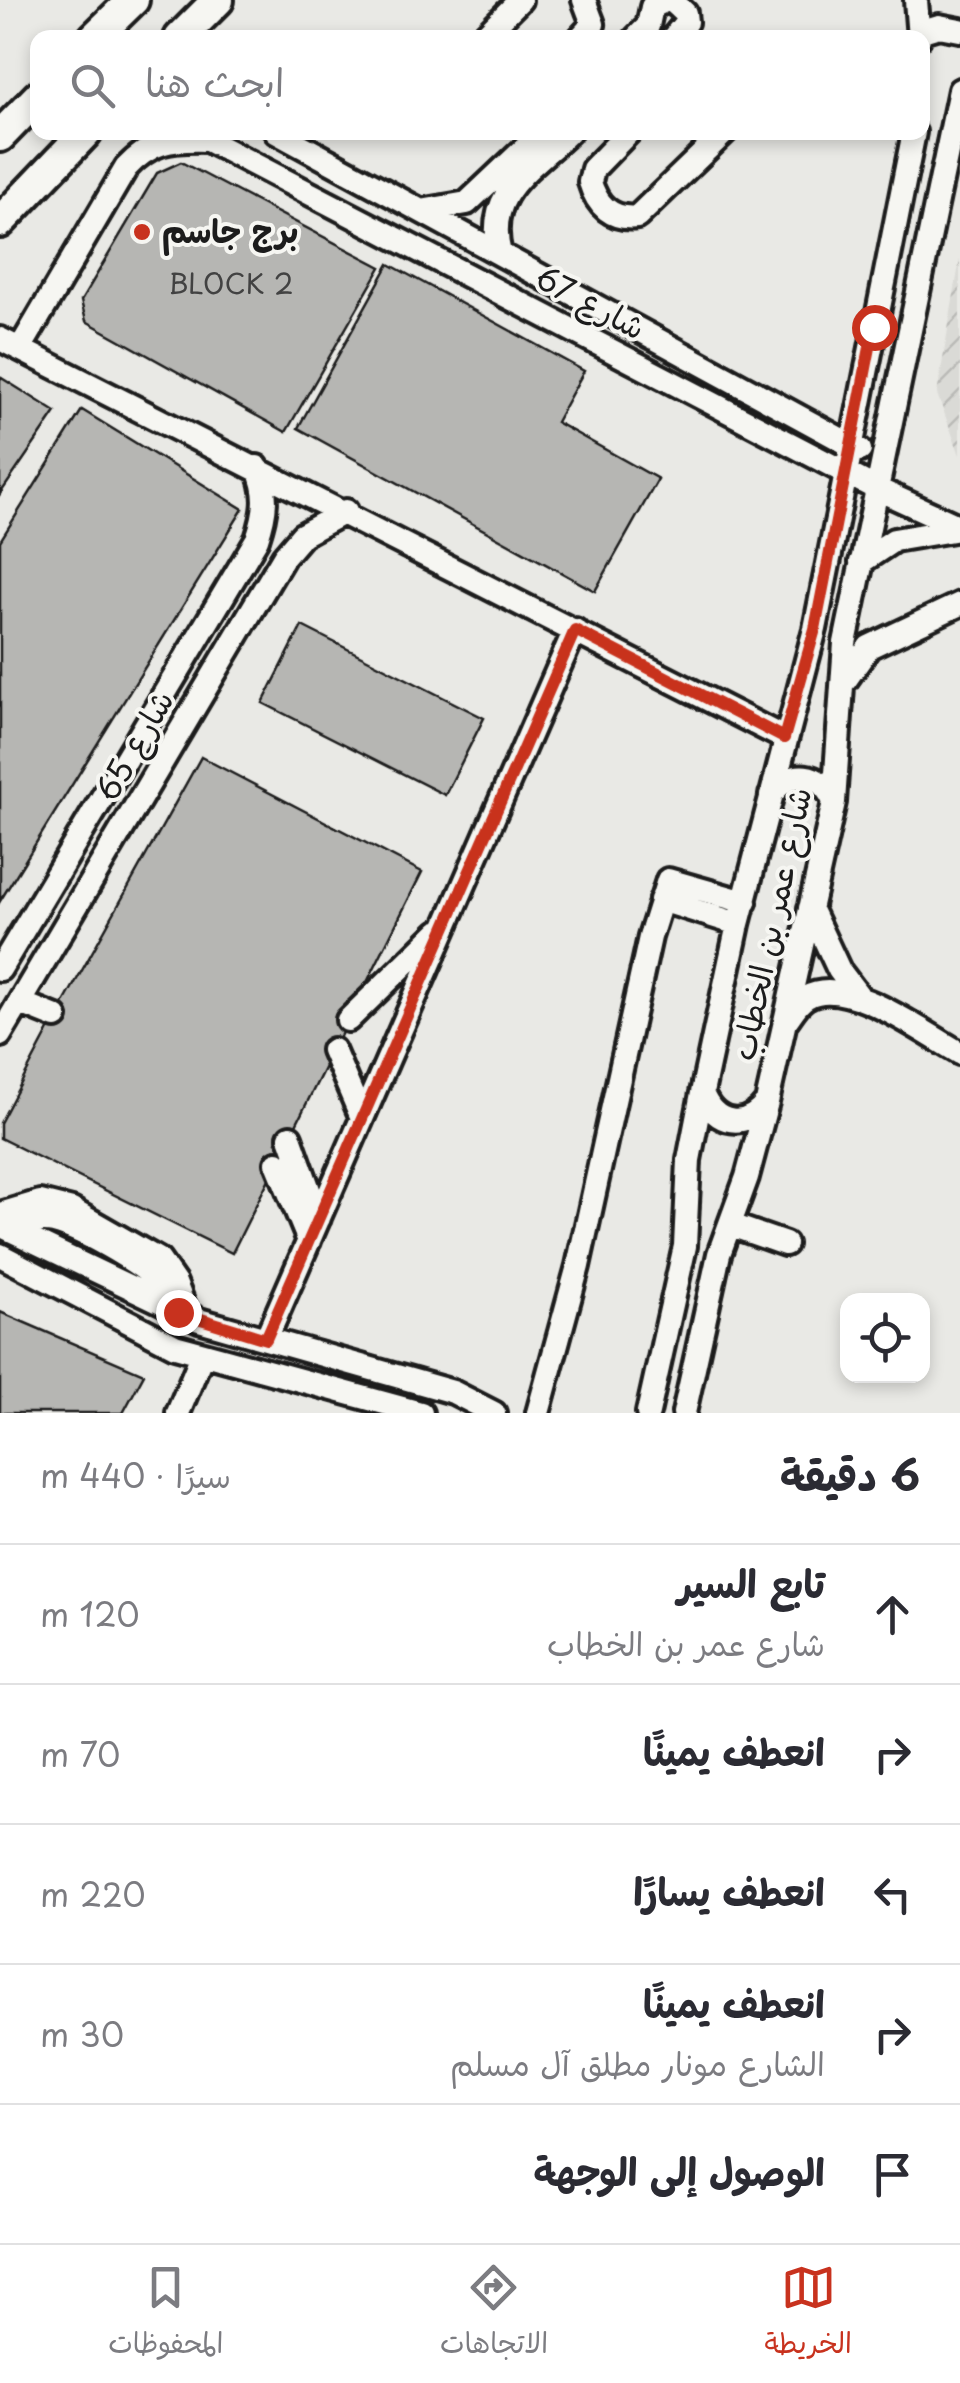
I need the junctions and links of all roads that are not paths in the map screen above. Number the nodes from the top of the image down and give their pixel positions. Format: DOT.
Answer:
graph roads {
  1 [pos="133,0"];
  2 [pos="218,0"];
  3 [pos="520,0"];
  4 [pos="584,0"];
  5 [pos="916,0"];
  6 [pos="654,15"];
  7 [pos="103,30"];
  8 [pos="188,30"];
  9 [pos="490,30"];
  10 [pos="587,30"];
  11 [pos="680,30"];
  12 [pos="919,30"];
  13 [pos="930,30"];
  14 [pos="960,30"];
  15 [pos="959,96"];
  16 [pos="30,104"];
  17 [pos="0,136"];
  18 [pos="78,140"];
  19 [pos="171,140"];
  20 [pos="207,140"];
  21 [pos="291,140"];
  22 [pos="534,140"];
  23 [pos="561,140"];
  24 [pos="621,140"];
  25 [pos="717,140"];
  26 [pos="912,140"];
  27 [pos="953,152"];
  28 [pos="420,211"];
  29 [pos="0,222"];
  30 [pos="500,254"];
  31 [pos="10,343"];
  32 [pos="850,444"];
  33 [pos="880,461"];
  34 [pos="257,466"];
  35 [pos="844,472"];
  36 [pos="875,488"];
  37 [pos="346,512"];
  38 [pos="960,528"];
  39 [pos="860,562"];
  40 [pos="960,604"];
  41 [pos="575,630"];
  42 [pos="844,684"];
  43 [pos="784,738"];
  44 [pos="772,795"];
  45 [pos="834,802"];
  46 [pos="810,908"];
  47 [pos="742,913"];
  48 [pos="448,923"];
  49 [pos="0,969"];
  50 [pos="858,996"];
  51 [pos="21,1003"];
  52 [pos="56,1017"];
  53 [pos="348,1020"];
  54 [pos="783,1024"];
  55 [pos="0,1035"];
  56 [pos="333,1050"];
  57 [pos="960,1053"];
  58 [pos="702,1093"];
  59 [pos="768,1102"];
  60 [pos="362,1118"];
  61 [pos="290,1137"];
  62 [pos="277,1163"];
  63 [pos="318,1218"];
  64 [pos="3,1223"];
  65 [pos="731,1225"];
  66 [pos="309,1241"];
  67 [pos="785,1244"];
  68 [pos="0,1256"];
  69 [pos="183,1314"];
  70 [pos="266,1339"];
  71 [pos="202,1354"];
  72 [pos="178,1413"];
  73 [pos="420,1413"];
  74 [pos="494,1413"];
  75 [pos="538,1413"];
  76 [pos="648,1413"];
  77 [pos="684,1413"];
  1 -- 7 [label="main road"];
  2 -- 8 [label="main road"];
  3 -- 9 [label="street"];
  4 -- 10 [label="street"];
  5 -- 12 [label="street"];
  6 -- 11 [label="street"];
  13 -- 14 [label="street"];
  15 -- 27 [label="street, شارع عمر بن الخطاب"];
  16 -- 17 [label="main road"];
  18 -- 29 [label="main road"];
  19 -- 31 [label="street"];
  20 -- 35 [label="street, شارع 67"];
  21 -- 28 [label="street, شارع 67"];
  22 -- 28 [label="street"];
  23 -- 30 [label="street"];
  24 -- 25 [label="street"];
  26 -- 32 [label="street, شارع عمر بن الخطاب"];
  27 -- 33 [label="street, شارع عمر بن الخطاب"];
  28 -- 30 [label="street, شارع 67"];
  30 -- 32 [label="street, شارع 67"];
  31 -- 34 [label="street"];
  32 -- 33 [label="street, شارع 67"];
  32 -- 35 [label="street, شارع عمر بن الخطاب"];
  33 -- 36 [label="street, شارع عمر بن الخطاب"];
  34 -- 37 [label="street"];
  34 -- 49 [label="street, شارع 65"];
  35 -- 36 [label="street, شارع 67"];
  35 -- 43 [label="street, شارع عمر بن الخطاب"];
  36 -- 38 [label="street, شارع 67"];
  36 -- 39 [label="street, شارع عمر بن الخطاب"];
  37 -- 41 [label="street"];
  37 -- 51 [label="street, شارع 65"];
  38 -- 39 [label="street"];
  39 -- 42 [label="street, شارع عمر بن الخطاب"];
  40 -- 42 [label="street"];
  41 -- 43 [label="street"];
  41 -- 48 [label="street"];
  42 -- 45 [label="street, شارع عمر بن الخطاب"];
  43 -- 44 [label="street, شارع عمر بن الخطاب"];
  44 -- 45 [label="street"];
  44 -- 47 [label="street, شارع عمر بن الخطاب"];
  45 -- 46 [label="street, شارع عمر بن الخطاب"];
  46 -- 50 [label="street"];
  46 -- 54 [label="street, شارع عمر بن الخطاب"];
  47 -- 58 [label="street, شارع عمر بن الخطاب"];
  47 -- 75 [label="street"];
  48 -- 53 [label="street"];
  48 -- 60 [label="street"];
  50 -- 54 [label="street"];
  50 -- 57 [label="street"];
  51 -- 52 [label="street"];
  51 -- 55 [label="street, شارع 65"];
  54 -- 59 [label="street, شارع عمر بن الخطاب"];
  56 -- 60 [label="street"];
  58 -- 59 [label="street"];
  58 -- 76 [label="street, شارع عمر بن الخطاب"];
  59 -- 65 [label="street, شارع عمر بن الخطاب"];
  60 -- 63 [label="street"];
  61 -- 63 [label="street"];
  62 -- 66 [label="street"];
  63 -- 66 [label="street"];
  64 -- 69 [label="street"];
  64 -- 69 [label="street"];
  65 -- 67 [label="street"];
  65 -- 77 [label="street, شارع عمر بن الخطاب"];
  66 -- 70 [label="street"];
  68 -- 71 [label="street"];
  69 -- 70 [label="street"];
  70 -- 74 [label="street"];
  71 -- 72 [label="street"];
  71 -- 73 [label="street"];
}
